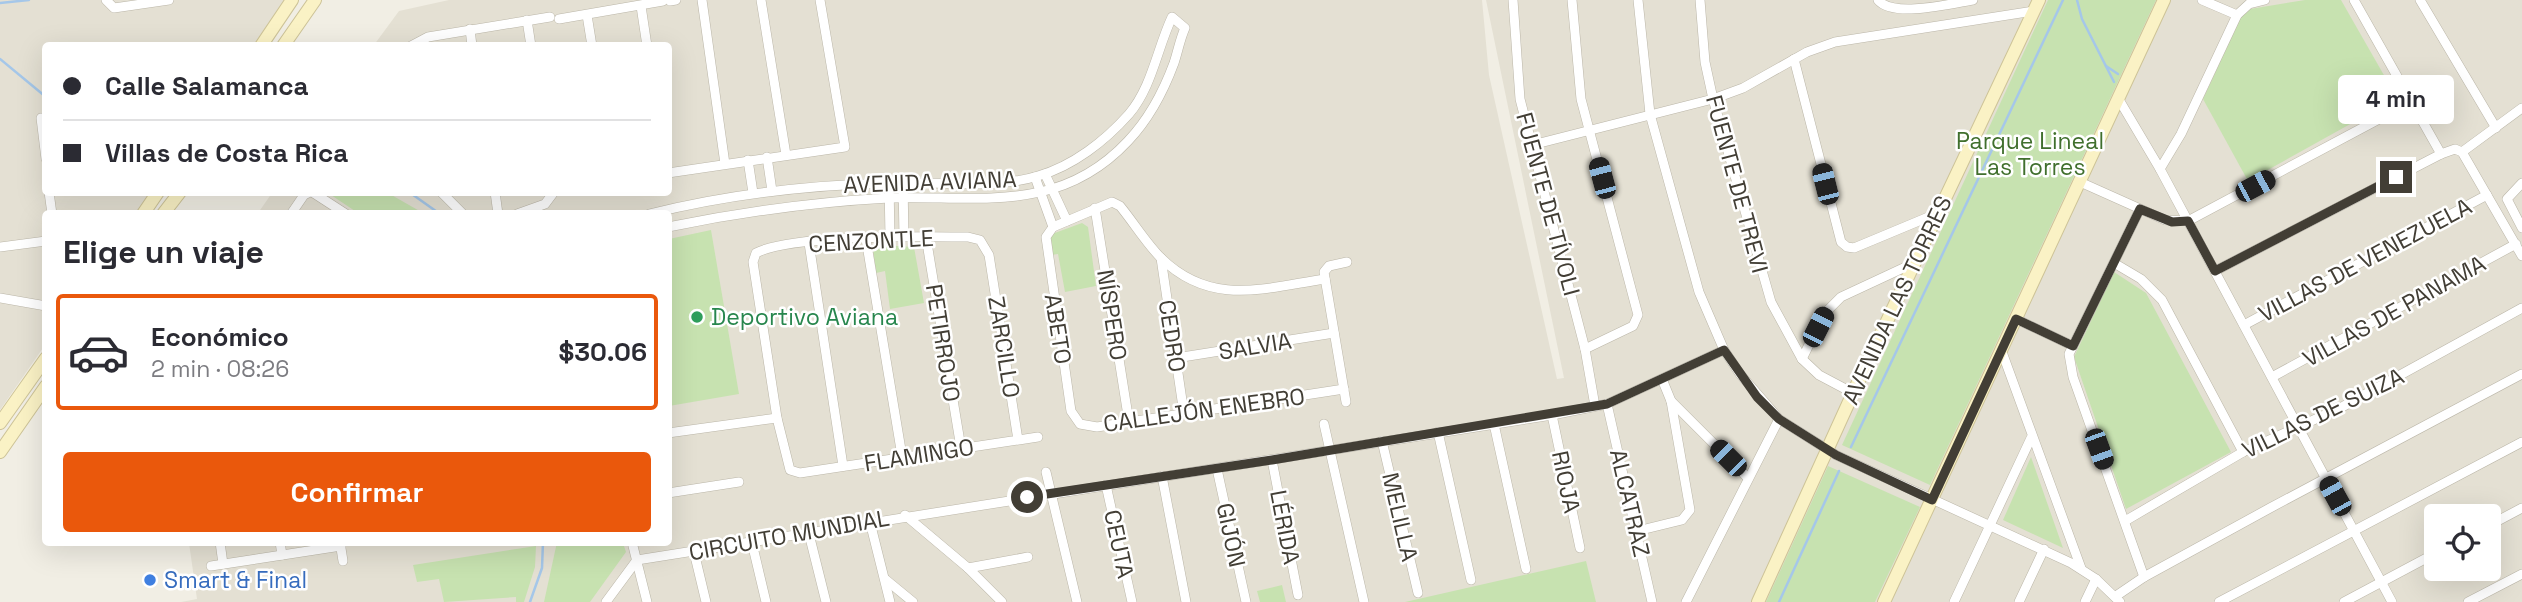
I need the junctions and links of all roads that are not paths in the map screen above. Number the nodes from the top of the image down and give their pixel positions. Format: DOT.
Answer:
graph roads {
  1 [pos="169,0"];
  2 [pos="292,0"];
  3 [pos="315,0"];
  4 [pos="702,0"];
  5 [pos="761,0"];
  6 [pos="820,0"];
  7 [pos="1513,0"];
  8 [pos="1572,0"];
  9 [pos="1638,0"];
  10 [pos="1700,0"];
  11 [pos="1878,0"];
  12 [pos="1972,0"];
  13 [pos="2164,0"];
  14 [pos="2202,0"];
  15 [pos="2265,0"];
  16 [pos="2354,0"];
  17 [pos="2420,0"];
  18 [pos="670,1"];
  19 [pos="108,3"];
  20 [pos="1935,3"];
  21 [pos="2037,5"];
  22 [pos="641,6"];
  23 [pos="587,15"];
  24 [pos="2236,15"];
  25 [pos="527,20"];
  26 [pos="1938,23"];
  27 [pos="470,29"];
  28 [pos="264,42"];
  29 [pos="286,42"];
  30 [pos="418,42"];
  31 [pos="472,42"];
  32 [pos="530,42"];
  33 [pos="591,42"];
  34 [pos="646,42"];
  35 [pos="1794,59"];
  36 [pos="2118,98"];
  37 [pos="1713,99"];
  38 [pos="2411,102"];
  39 [pos="2522,108"];
  40 [pos="1650,114"];
  41 [pos="41,118"];
  42 [pos="42,126"];
  43 [pos="2496,128"];
  44 [pos="1589,130"];
  45 [pos="1532,145"];
  46 [pos="2462,152"];
  47 [pos="2441,154"];
  48 [pos="786,155"];
  49 [pos="767,157"];
  50 [pos="748,160"];
  51 [pos="725,164"];
  52 [pos="2160,169"];
  53 [pos="672,172"];
  54 [pos="1045,174"];
  55 [pos="1035,177"];
  56 [pos="2080,182"];
  57 [pos="889,183"];
  58 [pos="903,183"];
  59 [pos="2522,183"];
  60 [pos="1052,188"];
  61 [pos="772,191"];
  62 [pos="757,192"];
  63 [pos="1040,192"];
  64 [pos="2487,195"];
  65 [pos="177,196"];
  66 [pos="322,196"];
  67 [pos="446,196"];
  68 [pos="552,196"];
  69 [pos="889,198"];
  70 [pos="903,199"];
  71 [pos="1095,208"];
  72 [pos="2140,209"];
  73 [pos="166,210"];
  74 [pos="341,210"];
  75 [pos="459,210"];
  76 [pos="528,210"];
  77 [pos="666,210"];
  78 [pos="765,210"];
  79 [pos="1938,213"];
  80 [pos="1067,221"];
  81 [pos="2188,221"];
  82 [pos="672,226"];
  83 [pos="1053,227"];
  84 [pos="2522,228"];
  85 [pos="890,237"];
  86 [pos="904,237"];
  87 [pos="926,237"];
  88 [pos="866,239"];
  89 [pos="42,242"];
  90 [pos="809,243"];
  91 [pos="2516,244"];
  92 [pos="0,247"];
  93 [pos="989,255"];
  94 [pos="2522,256"];
  95 [pos="1161,258"];
  96 [pos="1347,261"];
  97 [pos="1914,263"];
  98 [pos="2113,263"];
  99 [pos="2215,271"];
  100 [pos="1325,279"];
  101 [pos="0,298"];
  102 [pos="42,305"];
  103 [pos="2522,308"];
  104 [pos="2016,319"];
  105 [pos="2244,325"];
  106 [pos="1334,333"];
  107 [pos="2073,346"];
  108 [pos="1586,349"];
  109 [pos="1724,350"];
  110 [pos="2002,352"];
  111 [pos="1176,358"];
  112 [pos="1802,359"];
  113 [pos="42,364"];
  114 [pos="2522,374"];
  115 [pos="2272,377"];
  116 [pos="1662,379"];
  117 [pos="1344,389"];
  118 [pos="42,392"];
  119 [pos="1853,393"];
  120 [pos="1671,401"];
  121 [pos="1346,402"];
  122 [pos="1607,404"];
  123 [pos="1595,406"];
  124 [pos="1071,411"];
  125 [pos="1184,414"];
  126 [pos="1552,415"];
  127 [pos="778,418"];
  128 [pos="1779,419"];
  129 [pos="1129,422"];
  130 [pos="0,423"];
  131 [pos="1324,424"];
  132 [pos="1494,424"];
  133 [pos="2298,428"];
  134 [pos="672,432"];
  135 [pos="1438,432"];
  136 [pos="1038,437"];
  137 [pos="2031,438"];
  138 [pos="1018,440"];
  139 [pos="1382,441"];
  140 [pos="2522,442"];
  141 [pos="961,448"];
  142 [pos="1828,448"];
  143 [pos="1330,450"];
  144 [pos="0,452"];
  145 [pos="2243,452"];
  146 [pos="902,456"];
  147 [pos="1272,460"];
  148 [pos="843,467"];
  149 [pos="1217,469"];
  150 [pos="1046,472"];
  151 [pos="1162,476"];
  152 [pos="1747,477"];
  153 [pos="2325,479"];
  154 [pos="739,482"];
  155 [pos="1107,485"];
  156 [pos="672,492"];
  157 [pos="1051,494"];
  158 [pos="1932,500"];
  159 [pos="2522,508"];
  160 [pos="905,515"];
  161 [pos="2501,519"];
  162 [pos="2125,520"];
  163 [pos="870,522"];
  164 [pos="1990,525"];
  165 [pos="2354,530"];
  166 [pos="1637,531"];
  167 [pos="809,534"];
  168 [pos="752,543"];
  169 [pos="221,546"];
  170 [pos="281,546"];
  171 [pos="329,546"];
  172 [pos="340,546"];
  173 [pos="633,546"];
  174 [pos="1580,548"];
  175 [pos="2044,550"];
  176 [pos="694,552"];
  177 [pos="282,555"];
  178 [pos="1028,557"];
  179 [pos="2424,559"];
  180 [pos="637,560"];
  181 [pos="343,561"];
  182 [pos="223,564"];
  183 [pos="211,566"];
  184 [pos="968,568"];
  185 [pos="2081,568"];
  186 [pos="1526,569"];
  187 [pos="2522,574"];
  188 [pos="2144,577"];
  189 [pos="885,579"];
  190 [pos="2096,579"];
  191 [pos="1471,580"];
  192 [pos="2381,582"];
  193 [pos="1418,593"];
  194 [pos="1298,595"];
  195 [pos="2118,599"];
  196 [pos="606,602"];
  197 [pos="647,602"];
  198 [pos="706,602"];
  199 [pos="766,602"];
  200 [pos="826,602"];
  201 [pos="890,602"];
  202 [pos="913,602"];
  203 [pos="1002,602"];
  204 [pos="1077,602"];
  205 [pos="1132,602"];
  206 [pos="1186,602"];
  207 [pos="1246,602"];
  208 [pos="1364,602"];
  209 [pos="1653,602"];
  210 [pos="1686,602"];
  211 [pos="1758,602"];
  212 [pos="1884,602"];
  213 [pos="1954,602"];
  214 [pos="2019,602"];
  215 [pos="2085,602"];
  216 [pos="2219,602"];
  217 [pos="2344,602"];
  218 [pos="2392,602"];
  219 [pos="2468,602"];
  1 -- 19 [label="street"];
  2 -- 28 [label="street"];
  3 -- 29 [label="street"];
  4 -- 51 [label="street"];
  5 -- 48 [label="street"];
  6 -- 48 [label="street"];
  7 -- 45 [label="street, FUENTE DE TÍVOLI"];
  8 -- 44 [label="street"];
  9 -- 40 [label="street"];
  10 -- 37 [label="street, FUENTE DE TREVI"];
  11 -- 20 [label="street"];
  12 -- 20 [label="street"];
  13 -- 36 [label="street"];
  14 -- 24 [label="street"];
  15 -- 24 [label="street"];
  16 -- 38 [label="street"];
  17 -- 43 [label="street"];
  18 -- 22 [label="street"];
  20 -- 26 [label="street"];
  21 -- 26 [label="street"];
  21 -- 79 [label="street, AVENIDA LAS TORRES"];
  22 -- 23 [label="street"];
  22 -- 34 [label="street"];
  23 -- 25 [label="street"];
  23 -- 33 [label="street"];
  24 -- 52 [label="street"];
  25 -- 27 [label="street"];
  25 -- 32 [label="street"];
  26 -- 35 [label="street"];
  27 -- 30 [label="street"];
  27 -- 31 [label="street"];
  35 -- 37 [label="street"];
  35 -- 79 [label="street"];
  36 -- 52 [label="street"];
  36 -- 56 [label="street"];
  37 -- 40 [label="street"];
  37 -- 112 [label="street, FUENTE DE TREVI"];
  38 -- 47 [label="street"];
  38 -- 81 [label="street"];
  39 -- 43 [label="street"];
  40 -- 44 [label="street"];
  40 -- 109 [label="street"];
  41 -- 42 [label="street"];
  43 -- 46 [label="street"];
  44 -- 45 [label="street"];
  44 -- 108 [label="street"];
  45 -- 108 [label="street, FUENTE DE TÍVOLI"];
  46 -- 47 [label="street"];
  46 -- 64 [label="street"];
  47 -- 99 [label="street"];
  48 -- 49 [label="street"];
  49 -- 50 [label="street"];
  49 -- 61 [label="street"];
  50 -- 51 [label="street"];
  50 -- 62 [label="street"];
  51 -- 53 [label="street"];
  52 -- 81 [label="street"];
  54 -- 55 [label="street, AVENIDA AVIANA"];
  54 -- 60 [label="street"];
  54 -- 60 [label="street, AVENIDA AVIANA"];
  55 -- 58 [label="street, AVENIDA AVIANA"];
  55 -- 63 [label="street"];
  56 -- 72 [label="street"];
  56 -- 104 [label="street"];
  57 -- 58 [label="street, AVENIDA AVIANA"];
  57 -- 61 [label="street, AVENIDA AVIANA"];
  57 -- 69 [label="street"];
  58 -- 70 [label="street"];
  59 -- 84 [label="street"];
  60 -- 63 [label="street, AVENIDA AVIANA"];
  60 -- 80 [label="street"];
  61 -- 62 [label="street, AVENIDA AVIANA"];
  62 -- 77 [label="street, AVENIDA AVIANA"];
  62 -- 78 [label="street"];
  63 -- 70 [label="street, AVENIDA AVIANA"];
  63 -- 83 [label="street"];
  64 -- 91 [label="street"];
  64 -- 105 [label="street, VILLAS DE VENEZUELA"];
  65 -- 73 [label="street"];
  66 -- 74 [label="street"];
  67 -- 75 [label="street"];
  68 -- 76 [label="street"];
  69 -- 70 [label="street, AVENIDA AVIANA"];
  69 -- 78 [label="street, AVENIDA AVIANA"];
  69 -- 85 [label="street"];
  70 -- 86 [label="street"];
  71 -- 80 [label="street"];
  71 -- 95 [label="street"];
  71 -- 129 [label="street, NÍSPERO"];
  72 -- 81 [label="street"];
  72 -- 98 [label="street"];
  78 -- 82 [label="street, AVENIDA AVIANA"];
  79 -- 97 [label="street, AVENIDA LAS TORRES"];
  80 -- 83 [label="street"];
  81 -- 99 [label="street"];
  83 -- 124 [label="street, ABETO"];
  85 -- 86 [label="street, CENZONTLE"];
  85 -- 88 [label="street, CENZONTLE"];
  86 -- 87 [label="street, CENZONTLE"];
  87 -- 93 [label="street, CENZONTLE"];
  87 -- 141 [label="street, PETIRROJO"];
  88 -- 90 [label="street, CENZONTLE"];
  88 -- 146 [label="street"];
  89 -- 92 [label="street"];
  90 -- 127 [label="street, CENZONTLE"];
  90 -- 148 [label="street"];
  91 -- 94 [label="street"];
  91 -- 115 [label="street, VILLAS DE PANAMA"];
  93 -- 138 [label="street, ZARCILLO"];
  95 -- 100 [label="street"];
  95 -- 111 [label="street, CEDRO"];
  96 -- 100 [label="street"];
  97 -- 112 [label="street"];
  97 -- 119 [label="street, AVENIDA LAS TORRES"];
  98 -- 107 [label="street"];
  98 -- 145 [label="street"];
  99 -- 105 [label="street"];
  100 -- 106 [label="street"];
  101 -- 102 [label="street"];
  103 -- 133 [label="street, VILLAS DE SUIZA"];
  104 -- 107 [label="street"];
  104 -- 110 [label="street"];
  105 -- 115 [label="street"];
  106 -- 111 [label="street, SALVIA"];
  106 -- 117 [label="street"];
  107 -- 162 [label="street"];
  108 -- 123 [label="street, FUENTE DE TÍVOLI"];
  109 -- 116 [label="street"];
  109 -- 128 [label="street"];
  110 -- 137 [label="street"];
  110 -- 158 [label="street"];
  111 -- 125 [label="street, CEDRO"];
  112 -- 119 [label="street"];
  113 -- 130 [label="street"];
  114 -- 153 [label="street"];
  115 -- 133 [label="street"];
  116 -- 120 [label="street"];
  116 -- 122 [label="street"];
  117 -- 121 [label="street"];
  117 -- 125 [label="street, CALLEJÓN ENEBRO"];
  118 -- 144 [label="street"];
  119 -- 142 [label="street, AVENIDA LAS TORRES"];
  120 -- 152 [label="street"];
  120 -- 166 [label="street"];
  122 -- 123 [label="street"];
  122 -- 166 [label="street, ALCATRAZ"];
  123 -- 126 [label="street"];
  124 -- 129 [label="street, CALLEJÓN ENEBRO"];
  125 -- 129 [label="street, CALLEJÓN ENEBRO"];
  126 -- 132 [label="street"];
  126 -- 174 [label="street, RIOJA"];
  127 -- 134 [label="street"];
  127 -- 148 [label="street, FLAMINGO"];
  128 -- 142 [label="street"];
  128 -- 152 [label="street"];
  131 -- 143 [label="street"];
  132 -- 135 [label="street"];
  132 -- 186 [label="street"];
  133 -- 145 [label="street, VILLAS DE SUIZA"];
  133 -- 153 [label="street"];
  135 -- 139 [label="street"];
  135 -- 191 [label="street"];
  136 -- 138 [label="street, FLAMINGO"];
  137 -- 164 [label="street"];
  137 -- 185 [label="street"];
  138 -- 141 [label="street, FLAMINGO"];
  139 -- 143 [label="street"];
  139 -- 193 [label="street, MELILLA"];
  140 -- 165 [label="street"];
  141 -- 146 [label="street, FLAMINGO"];
  142 -- 158 [label="street"];
  142 -- 211 [label="street, AVENIDA LAS TORRES"];
  143 -- 147 [label="street"];
  143 -- 208 [label="street"];
  145 -- 162 [label="street, VILLAS DE SUIZA"];
  146 -- 148 [label="street, FLAMINGO"];
  147 -- 149 [label="street"];
  147 -- 194 [label="street, LÉRIDA"];
  149 -- 151 [label="street"];
  149 -- 207 [label="street, GIJÓN"];
  150 -- 157 [label="street"];
  151 -- 155 [label="street"];
  151 -- 206 [label="street"];
  152 -- 210 [label="street"];
  153 -- 165 [label="street"];
  153 -- 188 [label="street"];
  154 -- 156 [label="street"];
  155 -- 157 [label="street"];
  155 -- 205 [label="street, CEUTA"];
  157 -- 160 [label="street"];
  157 -- 204 [label="street"];
  158 -- 164 [label="street"];
  158 -- 212 [label="street"];
  159 -- 161 [label="street"];
  160 -- 163 [label="street, CIRCUITO MUNDIAL"];
  160 -- 184 [label="street, CIRCUITO MUNDIAL"];
  162 -- 188 [label="street"];
  163 -- 167 [label="street, CIRCUITO MUNDIAL"];
  163 -- 189 [label="street"];
  164 -- 175 [label="street"];
  164 -- 213 [label="street"];
  165 -- 192 [label="street"];
  165 -- 216 [label="street"];
  166 -- 209 [label="street, ALCATRAZ"];
  167 -- 168 [label="street, CIRCUITO MUNDIAL"];
  167 -- 200 [label="street"];
  168 -- 176 [label="street, CIRCUITO MUNDIAL"];
  168 -- 199 [label="street"];
  169 -- 182 [label="street"];
  170 -- 177 [label="street"];
  171 -- 177 [label="street"];
  172 -- 181 [label="street"];
  173 -- 180 [label="street"];
  175 -- 185 [label="street"];
  175 -- 214 [label="street"];
  176 -- 180 [label="street, CIRCUITO MUNDIAL"];
  176 -- 198 [label="street"];
  177 -- 182 [label="street"];
  178 -- 184 [label="street"];
  179 -- 192 [label="street"];
  180 -- 196 [label="street"];
  180 -- 197 [label="street"];
  182 -- 183 [label="street"];
  184 -- 203 [label="street, CIRCUITO MUNDIAL"];
  185 -- 190 [label="street"];
  187 -- 219 [label="street"];
  188 -- 195 [label="street"];
  189 -- 201 [label="street"];
  189 -- 202 [label="street"];
  190 -- 195 [label="street"];
  190 -- 215 [label="street"];
  192 -- 217 [label="street"];
  192 -- 218 [label="street"];
}
